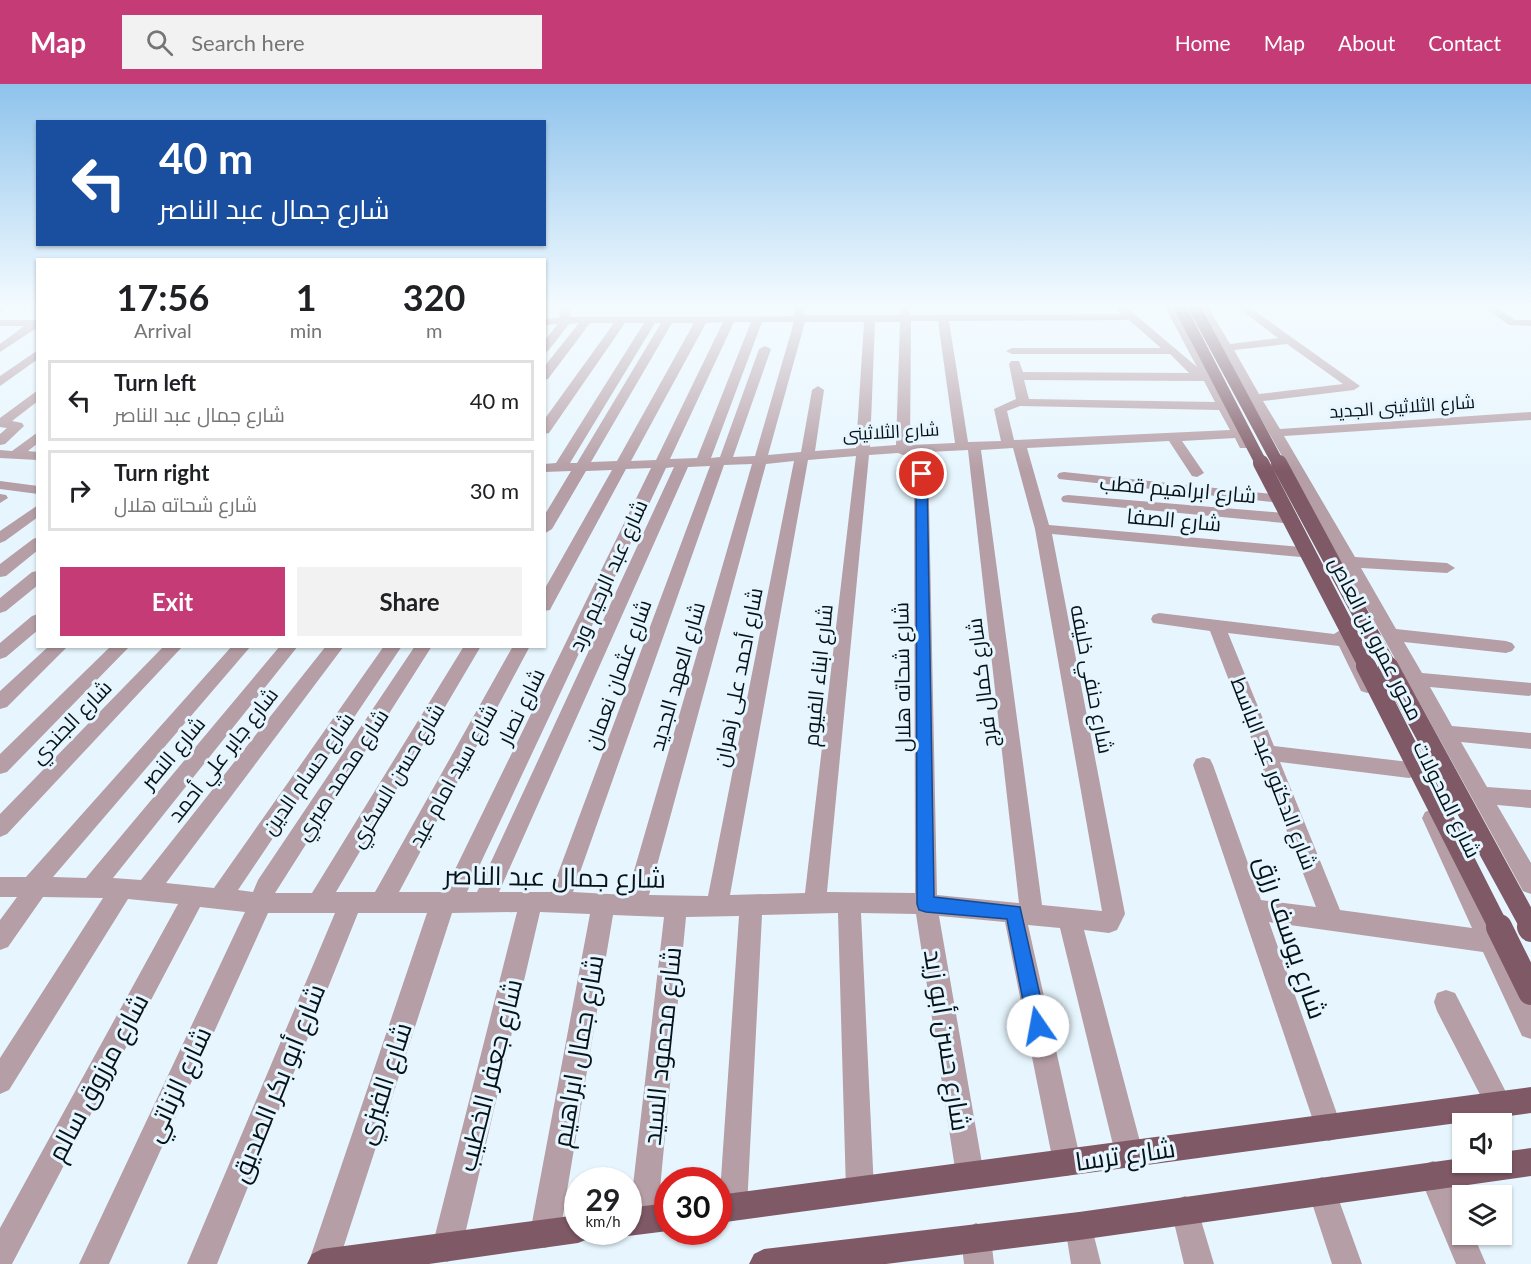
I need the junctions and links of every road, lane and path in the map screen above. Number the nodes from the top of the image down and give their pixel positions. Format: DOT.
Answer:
graph roads {
  1 [pos="26,362"];
  2 [pos="592,362"];
  3 [pos="622,362"];
  4 [pos="644,362"];
  5 [pos="676,362"];
  6 [pos="709,362"];
  7 [pos="740,362"];
  8 [pos="759,362"];
  9 [pos="786,362"];
  10 [pos="868,362"];
  11 [pos="904,362"];
  12 [pos="951,362"];
  13 [pos="1015,362"];
  14 [pos="1044,362"];
  15 [pos="1188,362"];
  16 [pos="1199,362"];
  17 [pos="1201,362"];
  18 [pos="1224,362"];
  19 [pos="1234,362"];
  20 [pos="1320,362"];
  21 [pos="1236,366"];
  22 [pos="1204,373"];
  23 [pos="1018,376"];
  24 [pos="1048,376"];
  25 [pos="0,382"];
  26 [pos="818,390"];
  27 [pos="36,396"];
  28 [pos="1254,398"];
  29 [pos="1021,403"];
  30 [pos="1224,406"];
  31 [pos="1531,416"];
  32 [pos="546,427"];
  33 [pos="1276,433"];
  34 [pos="1239,434"];
  35 [pos="36,437"];
  36 [pos="1174,438"];
  37 [pos="0,441"];
  38 [pos="1014,445"];
  39 [pos="968,447"];
  40 [pos="921,450"];
  41 [pos="863,451"];
  42 [pos="903,451"];
  43 [pos="0,454"];
  44 [pos="15,455"];
  45 [pos="36,456"];
  46 [pos="804,456"];
  47 [pos="761,460"];
  48 [pos="715,461"];
  49 [pos="661,463"];
  50 [pos="683,463"];
  51 [pos="622,465"];
  52 [pos="582,466"];
  53 [pos="561,467"];
  54 [pos="546,468"];
  55 [pos="1197,473"];
  56 [pos="1064,476"];
  57 [pos="36,490"];
  58 [pos="0,495"];
  59 [pos="36,496"];
  60 [pos="1273,498"];
  61 [pos="1068,499"];
  62 [pos="36,511"];
  63 [pos="1284,518"];
  64 [pos="546,526"];
  65 [pos="1043,529"];
  66 [pos="0,538"];
  67 [pos="36,544"];
  68 [pos="1301,552"];
  69 [pos="1350,562"];
  70 [pos="1448,568"];
  71 [pos="0,572"];
  72 [pos="36,578"];
  73 [pos="546,602"];
  74 [pos="0,608"];
  75 [pos="1159,619"];
  76 [pos="36,622"];
  77 [pos="1217,626"];
  78 [pos="1390,634"];
  79 [pos="1345,641"];
  80 [pos="1506,646"];
  81 [pos="58,648"];
  82 [pos="120,648"];
  83 [pos="173,648"];
  84 [pos="241,648"];
  85 [pos="288,648"];
  86 [pos="334,648"];
  87 [pos="393,648"];
  88 [pos="423,648"];
  89 [pos="472,648"];
  90 [pos="521,648"];
  91 [pos="0,653"];
  92 [pos="1416,679"];
  93 [pos="1528,689"];
  94 [pos="0,702"];
  95 [pos="1444,733"];
  96 [pos="1531,741"];
  97 [pos="1267,753"];
  98 [pos="1203,765"];
  99 [pos="0,766"];
  100 [pos="1409,770"];
  101 [pos="1479,795"];
  102 [pos="1531,799"];
  103 [pos="0,828"];
  104 [pos="1528,873"];
  105 [pos="0,886"];
  106 [pos="34,887"];
  107 [pos="91,888"];
  108 [pos="122,888"];
  109 [pos="146,891"];
  110 [pos="207,897"];
  111 [pos="531,902"];
  112 [pos="558,902"];
  113 [pos="849,902"];
  114 [pos="261,903"];
  115 [pos="318,903"];
  116 [pos="351,903"];
  117 [pos="381,903"];
  118 [pos="446,903"];
  119 [pos="483,903"];
  120 [pos="815,903"];
  121 [pos="603,904"];
  122 [pos="751,904"];
  123 [pos="926,904"];
  124 [pos="635,905"];
  125 [pos="717,906"];
  126 [pos="676,907"];
  127 [pos="1252,909"];
  128 [pos="1023,913"];
  129 [pos="1069,918"];
  130 [pos="1332,920"];
  131 [pos="1109,922"];
  132 [pos="1531,929"];
  133 [pos="0,939"];
  134 [pos="1493,942"];
  135 [pos="1446,1002"];
  136 [pos="1530,1014"];
  137 [pos="0,1081"];
  138 [pos="1531,1100"];
  139 [pos="1499,1106"];
  140 [pos="1329,1128"];
  141 [pos="1129,1153"];
  142 [pos="1067,1162"];
  143 [pos="1531,1162"];
  144 [pos="729,1167"];
  145 [pos="970,1175"];
  146 [pos="1433,1175"];
  147 [pos="860,1190"];
  148 [pos="1322,1191"];
  149 [pos="732,1207"];
  150 [pos="1185,1210"];
  151 [pos="646,1220"];
  152 [pos="1079,1226"];
  153 [pos="564,1231"];
  154 [pos="545,1233"];
  155 [pos="447,1247"];
  156 [pos="978,1251"];
  157 [pos="0,1257"];
  158 [pos="861,1258"];
  159 [pos="94,1264"];
  160 [pos="202,1264"];
  161 [pos="322,1264"];
  162 [pos="764,1264"];
  163 [pos="1086,1264"];
  164 [pos="1199,1264"];
  165 [pos="1347,1264"];
  166 [pos="1471,1264"];
  1 -- 25 [label="street"];
  2 -- 32 [label="street"];
  3 -- 53 [label="street"];
  4 -- 52 [label="street"];
  5 -- 51 [label="street"];
  6 -- 49 [label="street, شارع نصار"];
  7 -- 48 [label="street"];
  8 -- 48 [label="street"];
  9 -- 47 [label="street, شارع العهد الجديد"];
  10 -- 41 [label="street, شارع ابناء الفيوم"];
  11 -- 42 [label="street"];
  12 -- 39 [label="street, شارع كمال فرج"];
  13 -- 23 [label="street"];
  14 -- 24 [label="street"];
  15 -- 22 [label="street"];
  16 -- 22 [label="street, شارع المحولات"];
  17 -- 136 [label="main road, محور عمرو بن العاص, bridge"];
  18 -- 132 [label="main road, محور عمرو بن العاص, bridge"];
  19 -- 21 [label="street, شارع المحولات"];
  20 -- 28 [label="street"];
  21 -- 22 [label="street"];
  21 -- 28 [label="street, شارع المحولات"];
  22 -- 24 [label="street"];
  22 -- 30 [label="street, شارع المحولات"];
  23 -- 24 [label="street"];
  23 -- 29 [label="street"];
  26 -- 46 [label="street, شارع أحمد على زهران"];
  27 -- 37 [label="street"];
  28 -- 33 [label="street, شارع المحولات"];
  29 -- 30 [label="street"];
  29 -- 38 [label="street, شارع حنفي خليفه"];
  30 -- 34 [label="street, شارع المحولات"];
  31 -- 33 [label="street, شارع الثلاثينى الجديد"];
  33 -- 69 [label="street, شارع المحولات"];
  34 -- 36 [label="street, شارع الثلاثينى"];
  34 -- 60 [label="street, شارع المحولات"];
  35 -- 44 [label="street"];
  36 -- 38 [label="street, شارع الثلاثينى"];
  36 -- 55 [label="street"];
  38 -- 39 [label="street, شارع الثلاثينى"];
  38 -- 65 [label="street, شارع حنفي خليفه"];
  39 -- 40 [label="street, شارع الثلاثينى"];
  39 -- 128 [label="street, شارع كمال فرج"];
  40 -- 42 [label="street, شارع الثلاثينى"];
  40 -- 123 [label="street, شارع شحاته هلال"];
  41 -- 42 [label="street, شارع الثلاثينى"];
  41 -- 46 [label="street, شارع الثلاثينى"];
  41 -- 120 [label="street, شارع ابناء الفيوم"];
  43 -- 44 [label="street"];
  44 -- 45 [label="street"];
  46 -- 47 [label="street, شارع الثلاثينى"];
  46 -- 125 [label="street, شارع أحمد على زهران"];
  47 -- 48 [label="street, شارع الثلاثينى"];
  47 -- 124 [label="street, شارع العهد الجديد"];
  48 -- 50 [label="street, شارع الثلاثينى"];
  48 -- 112 [label="street, شارع عثمان نعمان"];
  49 -- 50 [label="street, شارع الثلاثينى"];
  49 -- 51 [label="street, شارع الثلاثينى"];
  49 -- 118 [label="street, شارع نصار"];
  50 -- 119 [label="street, شارع عبد الرحيم ورد"];
  51 -- 52 [label="street, شارع الثلاثينى"];
  51 -- 73 [label="street"];
  52 -- 53 [label="street, شارع الثلاثينى"];
  52 -- 64 [label="street"];
  53 -- 54 [label="street, شارع الثلاثينى"];
  56 -- 60 [label="street"];
  57 -- 58 [label="street"];
  58 -- 59 [label="street"];
  60 -- 63 [label="street, شارع المحولات"];
  61 -- 63 [label="street, شارع ابراهيم قطب"];
  62 -- 66 [label="street"];
  63 -- 68 [label="street, شارع المحولات"];
  65 -- 68 [label="street, شارع الصفا"];
  65 -- 131 [label="street, شارع حنفي خليفه"];
  67 -- 71 [label="street"];
  68 -- 79 [label="street, شارع المحولات"];
  69 -- 70 [label="street"];
  69 -- 78 [label="street, شارع المحولات"];
  72 -- 74 [label="street"];
  75 -- 77 [label="street"];
  76 -- 91 [label="street"];
  77 -- 79 [label="street"];
  77 -- 97 [label="street, شارع الدكتور عبد الباسط"];
  78 -- 80 [label="street"];
  78 -- 92 [label="street, شارع المحولات"];
  79 -- 100 [label="street, شارع المحولات"];
  81 -- 94 [label="street"];
  82 -- 99 [label="street"];
  83 -- 103 [label="street, شارع الجندي"];
  84 -- 106 [label="street"];
  85 -- 107 [label="street, شارع النصر"];
  86 -- 109 [label="street, شارع جابر علي أحمد"];
  87 -- 110 [label="street, شارع حسام الدين"];
  88 -- 114 [label="street, شارع محمد صبري"];
  89 -- 115 [label="street, شارع حسن السكري"];
  90 -- 117 [label="street, شارع سيد امام عيد"];
  92 -- 93 [label="street"];
  92 -- 95 [label="street, شارع المحولات"];
  95 -- 96 [label="street"];
  95 -- 101 [label="street, شارع المحولات"];
  97 -- 100 [label="street"];
  97 -- 130 [label="street, شارع الدكتور عبد الباسط"];
  98 -- 127 [label="street, شارع يوسف رزق"];
  100 -- 134 [label="street, شارع المحولات"];
  101 -- 102 [label="street"];
  101 -- 104 [label="street, شارع المحولات"];
  105 -- 106 [label="street, شارع جمال عبد الناصر"];
  106 -- 107 [label="street, شارع جمال عبد الناصر"];
  106 -- 133 [label="street"];
  107 -- 108 [label="street, شارع جمال عبد الناصر"];
  108 -- 109 [label="street, شارع جمال عبد الناصر"];
  108 -- 137 [label="street"];
  109 -- 110 [label="street, شارع جمال عبد الناصر"];
  110 -- 114 [label="street, شارع جمال عبد الناصر"];
  110 -- 157 [label="street, شارع مرزوق سالم"];
  111 -- 112 [label="street, شارع جمال عبد الناصر"];
  111 -- 119 [label="street, شارع جمال عبد الناصر"];
  111 -- 155 [label="street, شارع جعفر الخطيب"];
  112 -- 121 [label="street, شارع جمال عبد الناصر"];
  113 -- 120 [label="street, شارع جمال عبد الناصر"];
  113 -- 123 [label="street, شارع جمال عبد الناصر"];
  113 -- 147 [label="street"];
  114 -- 115 [label="street, شارع جمال عبد الناصر"];
  114 -- 159 [label="street, شارع الزناتي"];
  115 -- 116 [label="street, شارع جمال عبد الناصر"];
  116 -- 117 [label="street, شارع جمال عبد الناصر"];
  116 -- 160 [label="street, شارع أبو بكر الصديق"];
  117 -- 118 [label="street, شارع جمال عبد الناصر"];
  118 -- 119 [label="street, شارع جمال عبد الناصر"];
  118 -- 161 [label="street, شارع الفيزي"];
  120 -- 122 [label="street, شارع جمال عبد الناصر"];
  121 -- 124 [label="street, شارع جمال عبد الناصر"];
  121 -- 154 [label="street, شارع جمال ابراهيم"];
  122 -- 125 [label="street, شارع جمال عبد الناصر"];
  122 -- 144 [label="street"];
  123 -- 128 [label="street, شارع جمال عبد الناصر"];
  123 -- 145 [label="street, شارع حسن أبو زيد"];
  124 -- 126 [label="street, شارع جمال عبد الناصر"];
  125 -- 126 [label="street, شارع جمال عبد الناصر"];
  126 -- 151 [label="street, شارع محمود السيد"];
  127 -- 130 [label="street"];
  127 -- 140 [label="street, شارع يوسف رزق"];
  128 -- 129 [label="street, شارع جمال عبد الناصر"];
  128 -- 142 [label="street, شارع كمال فرج"];
  129 -- 131 [label="street, شارع جمال عبد الناصر"];
  129 -- 141 [label="street"];
  130 -- 134 [label="street"];
  134 -- 136 [label="street, شارع المحولات"];
  135 -- 139 [label="street"];
  138 -- 139 [label="main road, شارع ترسا"];
  139 -- 140 [label="main road, شارع ترسا"];
  140 -- 141 [label="main road, شارع ترسا"];
  141 -- 142 [label="main road, شارع ترسا"];
  142 -- 145 [label="main road, شارع ترسا"];
  143 -- 146 [label="main road"];
  145 -- 147 [label="main road, شارع ترسا"];
  146 -- 148 [label="main road"];
  146 -- 166 [label="street"];
  147 -- 149 [label="main road, شارع ترسا"];
  148 -- 150 [label="main road"];
  148 -- 165 [label="street"];
  150 -- 152 [label="main road"];
  150 -- 164 [label="street"];
  152 -- 156 [label="main road"];
  152 -- 163 [label="street"];
  153 -- 154 [label="main road"];
  154 -- 155 [label="main road"];
  155 -- 161 [label="main road"];
  156 -- 158 [label="main road"];
  158 -- 162 [label="main road"];
}
